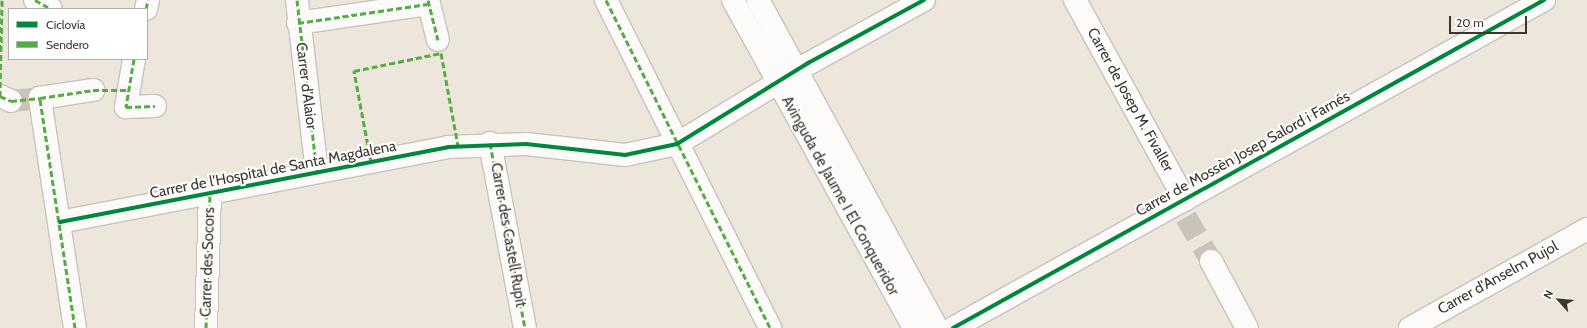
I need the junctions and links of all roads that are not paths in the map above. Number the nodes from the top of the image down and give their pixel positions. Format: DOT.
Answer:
graph roads {
  1 [pos="35,0"];
  2 [pos="297,0"];
  3 [pos="606,0"];
  4 [pos="733,0"];
  5 [pos="758,0"];
  6 [pos="924,0"];
  7 [pos="1075,0"];
  8 [pos="1544,0"];
  9 [pos="428,2"];
  10 [pos="49,8"];
  11 [pos="298,23"];
  12 [pos="438,40"];
  13 [pos="132,60"];
  14 [pos="797,70"];
  15 [pos="777,83"];
  16 [pos="127,90"];
  17 [pos="155,106"];
  18 [pos="490,143"];
  19 [pos="677,144"];
  20 [pos="317,172"];
  21 [pos="210,195"];
  22 [pos="1183,207"];
  23 [pos="60,222"];
  24 [pos="1587,229"];
  25 [pos="1211,261"];
  26 [pos="75,328"];
  27 [pos="206,328"];
  28 [pos="525,328"];
  29 [pos="770,328"];
  30 [pos="914,328"];
  31 [pos="937,328"];
  32 [pos="953,328"];
  33 [pos="1248,328"];
  34 [pos="1410,328"];
  1 -- 10 [label="street"];
  2 -- 11 [label="street, Carrer d'Alaior"];
  3 -- 19 [label="street"];
  4 -- 15 [label="street, Avinguda de Jaume I El Conqueridor"];
  5 -- 14 [label="street, Avinguda de Jaume I El Conqueridor"];
  6 -- 14 [label="street, Carrer de l'Hospital de Santa Magdalena"];
  7 -- 22 [label="street, Carrer de Josep M. Fivaller"];
  8 -- 22 [label="street, Carrer de Mossèn Josep Salord i Farnés"];
  9 -- 11 [label="street"];
  9 -- 12 [label="street"];
  11 -- 20 [label="street, Carrer d'Alaior"];
  13 -- 16 [label="street"];
  14 -- 15 [label="street, Carrer de l'Hospital de Santa Magdalena"];
  14 -- 31 [label="street, Avinguda de Jaume I El Conqueridor"];
  15 -- 19 [label="street, Carrer de l'Hospital de Santa Magdalena"];
  15 -- 30 [label="street, Avinguda de Jaume I El Conqueridor"];
  16 -- 17 [label="street"];
  16 -- 23 [label="street"];
  18 -- 19 [label="street, Carrer de l'Hospital de Santa Magdalena"];
  18 -- 20 [label="street, Carrer de l'Hospital de Santa Magdalena"];
  18 -- 28 [label="street, Carrer des Castell Rupit"];
  19 -- 29 [label="street"];
  20 -- 21 [label="street, Carrer de l'Hospital de Santa Magdalena"];
  21 -- 23 [label="street, Carrer de l'Hospital de Santa Magdalena"];
  21 -- 27 [label="street, Carrer des Socors"];
  22 -- 32 [label="street, Carrer de Mossèn Josep Salord i Farnés"];
  23 -- 26 [label="street"];
  24 -- 34 [label="street, Carrer d'Anselm Pujol"];
  25 -- 33 [label="street"];
}
